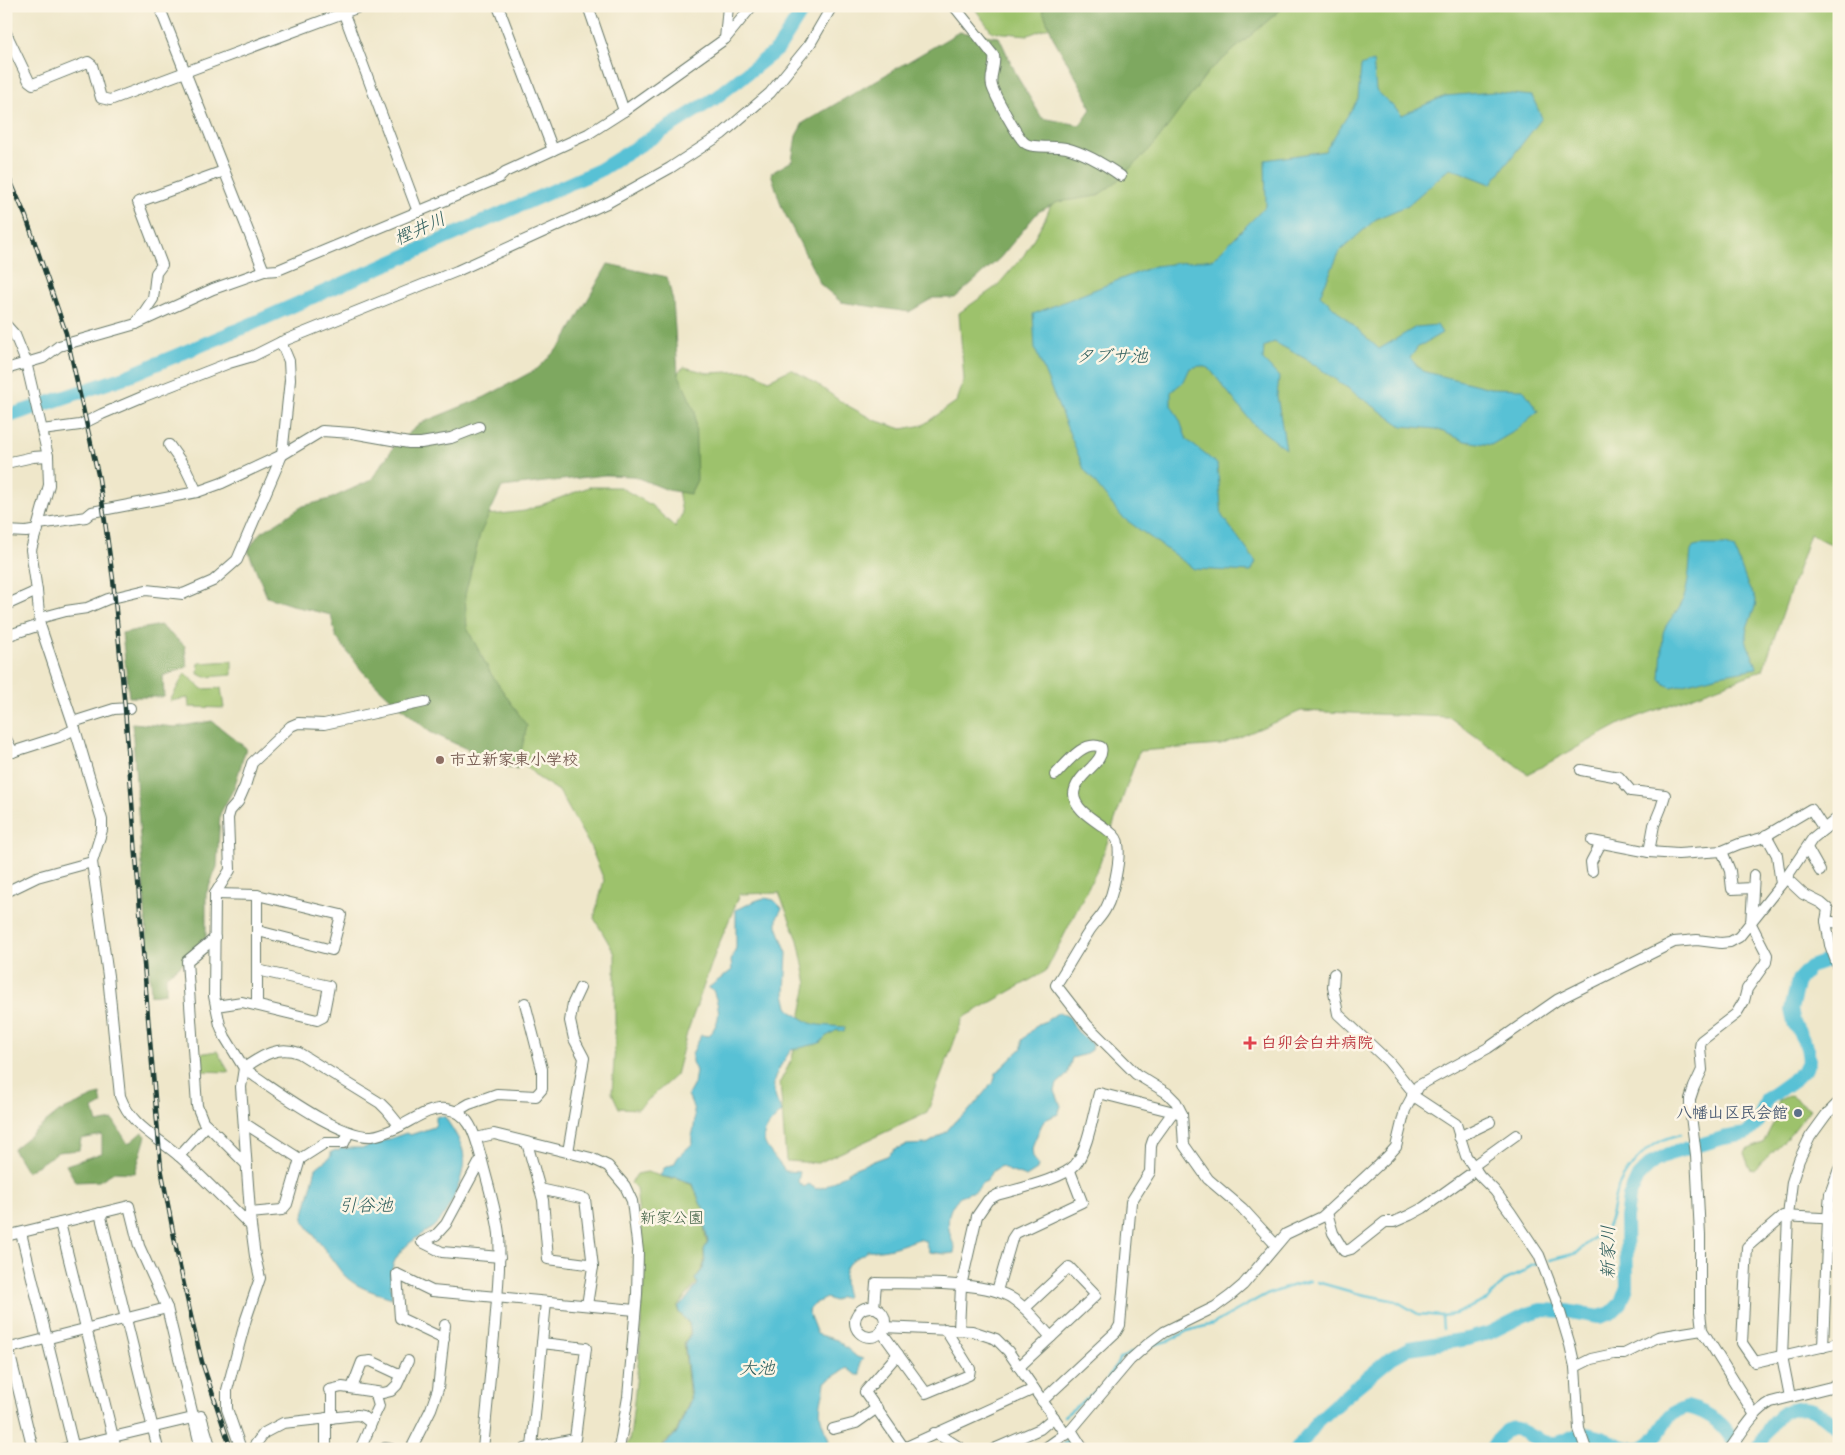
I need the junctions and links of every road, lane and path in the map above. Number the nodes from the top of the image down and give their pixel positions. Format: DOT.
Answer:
graph roads {
  1 [pos="159,6"];
  2 [pos="362,6"];
  3 [pos="498,6"];
  4 [pos="588,6"];
  5 [pos="728,6"];
  6 [pos="752,6"];
  7 [pos="832,6"];
  8 [pos="954,6"];
  9 [pos="342,10"];
  10 [pos="6,33"];
  11 [pos="724,39"];
  12 [pos="184,72"];
  13 [pos="624,111"];
  14 [pos="553,150"];
  15 [pos="224,171"];
  16 [pos="1121,176"];
  17 [pos="418,212"];
  18 [pos="264,271"];
  19 [pos="6,324"];
  20 [pos="136,324"];
  21 [pos="281,342"];
  22 [pos="27,364"];
  23 [pos="6,369"];
  24 [pos="42,427"];
  25 [pos="479,427"];
  26 [pos="170,445"];
  27 [pos="282,454"];
  28 [pos="48,456"];
  29 [pos="6,463"];
  30 [pos="197,492"];
  31 [pos="38,527"];
  32 [pos="6,530"];
  33 [pos="37,591"];
  34 [pos="6,605"];
  35 [pos="40,622"];
  36 [pos="6,636"];
  37 [pos="425,702"];
  38 [pos="130,708"];
  39 [pos="74,726"];
  40 [pos="6,739"];
  41 [pos="9,753"];
  42 [pos="1581,770"];
  43 [pos="1055,775"];
  44 [pos="1839,817"];
  45 [pos="1824,829"];
  46 [pos="1766,835"];
  47 [pos="1807,848"];
  48 [pos="1722,850"];
  49 [pos="1649,852"];
  50 [pos="92,862"];
  51 [pos="1592,871"];
  52 [pos="1820,871"];
  53 [pos="1754,875"];
  54 [pos="1783,881"];
  55 [pos="1753,888"];
  56 [pos="6,892"];
  57 [pos="215,894"];
  58 [pos="258,895"];
  59 [pos="1826,922"];
  60 [pos="1839,923"];
  61 [pos="1751,924"];
  62 [pos="258,931"];
  63 [pos="215,938"];
  64 [pos="1837,964"];
  65 [pos="257,970"];
  66 [pos="1334,974"];
  67 [pos="580,988"];
  68 [pos="525,1003"];
  69 [pos="257,1005"];
  70 [pos="216,1006"];
  71 [pos="244,1068"];
  72 [pos="1413,1094"];
  73 [pos="1839,1102"];
  74 [pos="457,1112"];
  75 [pos="1177,1113"];
  76 [pos="1490,1122"];
  77 [pos="244,1123"];
  78 [pos="207,1125"];
  79 [pos="400,1126"];
  80 [pos="349,1132"];
  81 [pos="1516,1135"];
  82 [pos="1459,1137"];
  83 [pos="476,1138"];
  84 [pos="527,1143"];
  85 [pos="568,1152"];
  86 [pos="179,1156"];
  87 [pos="300,1159"];
  88 [pos="482,1159"];
  89 [pos="247,1165"];
  90 [pos="1475,1168"];
  91 [pos="1839,1169"];
  92 [pos="1070,1171"];
  93 [pos="540,1189"];
  94 [pos="100,1213"];
  95 [pos="250,1213"];
  96 [pos="1327,1213"];
  97 [pos="1788,1216"];
  98 [pos="1833,1219"];
  99 [pos="60,1223"];
  100 [pos="251,1226"];
  101 [pos="20,1233"];
  102 [pos="6,1236"];
  103 [pos="1276,1244"];
  104 [pos="500,1257"];
  105 [pos="593,1267"];
  106 [pos="961,1286"];
  107 [pos="997,1291"];
  108 [pos="497,1296"];
  109 [pos="546,1302"];
  110 [pos="587,1305"];
  111 [pos="167,1308"];
  112 [pos="874,1308"];
  113 [pos="1025,1308"];
  114 [pos="635,1310"];
  115 [pos="126,1319"];
  116 [pos="445,1326"];
  117 [pos="86,1329"];
  118 [pos="882,1329"];
  119 [pos="945,1329"];
  120 [pos="959,1330"];
  121 [pos="1702,1330"];
  122 [pos="1051,1337"];
  123 [pos="444,1338"];
  124 [pos="47,1339"];
  125 [pos="542,1342"];
  126 [pos="1839,1343"];
  127 [pos="7,1346"];
  128 [pos="1823,1347"];
  129 [pos="898,1354"];
  130 [pos="1782,1356"];
  131 [pos="408,1361"];
  132 [pos="1019,1367"];
  133 [pos="1575,1368"];
  134 [pos="401,1375"];
  135 [pos="1839,1385"];
  136 [pos="352,1388"];
  137 [pos="1034,1389"];
  138 [pos="375,1392"];
  139 [pos="1790,1397"];
  140 [pos="1042,1401"];
  141 [pos="877,1408"];
  142 [pos="1755,1414"];
  143 [pos="193,1417"];
  144 [pos="1054,1417"];
  145 [pos="329,1418"];
  146 [pos="371,1422"];
  147 [pos="153,1427"];
  148 [pos="833,1429"];
  149 [pos="934,1433"];
  150 [pos="1069,1433"];
  151 [pos="113,1437"];
  152 [pos="1584,1444"];
  153 [pos="74,1447"];
  154 [pos="528,1448"];
  155 [pos="903,1448"];
  156 [pos="33,1449"];
  157 [pos="62,1449"];
  158 [pos="116,1449"];
  159 [pos="158,1449"];
  160 [pos="201,1449"];
  161 [pos="211,1449"];
  162 [pos="241,1449"];
  163 [pos="252,1449"];
  164 [pos="326,1449"];
  165 [pos="360,1449"];
  166 [pos="412,1449"];
  167 [pos="483,1449"];
  168 [pos="619,1449"];
  169 [pos="962,1449"];
  170 [pos="994,1449"];
  171 [pos="1044,1449"];
  172 [pos="1083,1449"];
  173 [pos="1730,1449"];
  1 -- 12 [label="street"];
  2 -- 9 [label="street"];
  3 -- 14 [label="street"];
  4 -- 13 [label="street"];
  5 -- 11 [label="street"];
  6 -- 11 [label="street"];
  7 -- 21 [label="street"];
  8 -- 16 [label="street"];
  9 -- 12 [label="street"];
  9 -- 17 [label="street"];
  10 -- 12 [label="street"];
  11 -- 13 [label="street"];
  12 -- 15 [label="street"];
  13 -- 14 [label="street"];
  14 -- 17 [label="street"];
  15 -- 18 [label="street"];
  15 -- 20 [label="street"];
  17 -- 18 [label="street"];
  18 -- 20 [label="street"];
  19 -- 22 [label="street"];
  20 -- 22 [label="street"];
  21 -- 24 [label="street"];
  21 -- 27 [label="street"];
  22 -- 23 [label="street"];
  22 -- 24 [label="street"];
  24 -- 28 [label="street"];
  25 -- 27 [label="street"];
  26 -- 30 [label="street"];
  27 -- 30 [label="street"];
  27 -- 35 [label="street"];
  28 -- 29 [label="street"];
  28 -- 31 [label="street"];
  30 -- 31 [label="street"];
  31 -- 32 [label="street"];
  31 -- 33 [label="street"];
  33 -- 34 [label="street"];
  33 -- 35 [label="street"];
  35 -- 36 [label="street"];
  35 -- 39 [label="street"];
  37 -- 57 [label="street"];
  38 -- 39 [label="street"];
  39 -- 41 [label="street"];
  39 -- 50 [label="street"];
  40 -- 41 [label="street"];
  42 -- 49 [label="street"];
  43 -- 75 [label="street"];
  44 -- 45 [label="street"];
  45 -- 46 [label="street"];
  45 -- 47 [label="street"];
  46 -- 48 [label="street"];
  46 -- 54 [label="street"];
  47 -- 52 [label="street"];
  47 -- 54 [label="street"];
  48 -- 49 [label="street"];
  48 -- 55 [label="street"];
  49 -- 51 [label="street"];
  50 -- 56 [label="street"];
  50 -- 86 [label="street"];
  53 -- 55 [label="street"];
  54 -- 59 [label="street"];
  54 -- 61 [label="street"];
  55 -- 61 [label="street"];
  57 -- 58 [label="street"];
  57 -- 63 [label="street"];
  58 -- 62 [label="street"];
  58 -- 62 [label="street"];
  59 -- 60 [label="street"];
  59 -- 64 [label="street"];
  61 -- 72 [label="street"];
  61 -- 121 [label="street"];
  62 -- 65 [label="street"];
  63 -- 70 [label="street"];
  63 -- 78 [label="street"];
  65 -- 69 [label="street"];
  65 -- 69 [label="street"];
  66 -- 72 [label="street"];
  67 -- 85 [label="street"];
  68 -- 74 [label="street"];
  69 -- 70 [label="street"];
  70 -- 71 [label="street"];
  71 -- 77 [label="street"];
  71 -- 79 [label="street"];
  71 -- 80 [label="street"];
  72 -- 82 [label="street"];
  72 -- 96 [label="street"];
  73 -- 97 [label="street"];
  74 -- 79 [label="street"];
  74 -- 83 [label="street"];
  75 -- 92 [label="street"];
  75 -- 103 [label="street"];
  75 -- 140 [label="street"];
  76 -- 82 [label="street"];
  77 -- 87 [label="street"];
  77 -- 89 [label="street"];
  78 -- 86 [label="street"];
  78 -- 89 [label="street"];
  79 -- 80 [label="street"];
  80 -- 87 [label="street"];
  81 -- 90 [label="street"];
  82 -- 90 [label="street"];
  83 -- 84 [label="street"];
  83 -- 88 [label="street"];
  84 -- 85 [label="street"];
  84 -- 93 [label="street"];
  85 -- 114 [label="street"];
  86 -- 100 [label="street"];
  87 -- 95 [label="street"];
  88 -- 104 [label="street"];
  88 -- 104 [label="street"];
  89 -- 95 [label="street"];
  90 -- 96 [label="street"];
  90 -- 133 [label="street"];
  91 -- 98 [label="street"];
  92 -- 106 [label="street"];
  92 -- 107 [label="street"];
  93 -- 105 [label="street"];
  93 -- 105 [label="street"];
  94 -- 99 [label="street"];
  94 -- 111 [label="street"];
  94 -- 115 [label="street"];
  95 -- 100 [label="street"];
  96 -- 103 [label="street"];
  97 -- 98 [label="street"];
  97 -- 130 [label="street"];
  97 -- 130 [label="street"];
  98 -- 128 [label="street"];
  99 -- 101 [label="street"];
  99 -- 117 [label="street"];
  100 -- 162 [label="street"];
  101 -- 102 [label="street"];
  101 -- 124 [label="street"];
  103 -- 150 [label="street"];
  104 -- 108 [label="street"];
  105 -- 110 [label="street"];
  106 -- 107 [label="street"];
  106 -- 112 [label="street"];
  106 -- 120 [label="street"];
  107 -- 113 [label="street"];
  108 -- 109 [label="street"];
  108 -- 123 [label="street"];
  108 -- 167 [label="street"];
  109 -- 110 [label="street"];
  109 -- 125 [label="street"];
  110 -- 114 [label="street"];
  111 -- 115 [label="street"];
  111 -- 143 [label="street"];
  112 -- 118 [label="street"];
  112 -- 118 [label="street"];
  113 -- 122 [label="street"];
  113 -- 122 [label="street"];
  114 -- 168 [label="street"];
  115 -- 117 [label="street"];
  115 -- 147 [label="street"];
  116 -- 123 [label="street"];
  117 -- 124 [label="street"];
  117 -- 151 [label="street"];
  118 -- 119 [label="street"];
  118 -- 129 [label="street"];
  119 -- 120 [label="street"];
  119 -- 129 [label="street"];
  120 -- 132 [label="street"];
  121 -- 133 [label="street"];
  121 -- 142 [label="street"];
  122 -- 132 [label="street"];
  123 -- 166 [label="street"];
  124 -- 127 [label="street"];
  124 -- 153 [label="street"];
  125 -- 154 [label="street"];
  125 -- 154 [label="street"];
  126 -- 128 [label="street"];
  127 -- 156 [label="street"];
  128 -- 130 [label="street"];
  129 -- 141 [label="street"];
  130 -- 139 [label="street"];
  131 -- 134 [label="street"];
  132 -- 137 [label="street"];
  133 -- 152 [label="street"];
  134 -- 136 [label="street"];
  134 -- 138 [label="street"];
  135 -- 139 [label="street"];
  136 -- 138 [label="street"];
  136 -- 145 [label="street"];
  137 -- 140 [label="street"];
  137 -- 149 [label="street"];
  138 -- 146 [label="street"];
  139 -- 142 [label="street"];
  140 -- 144 [label="street"];
  141 -- 148 [label="street"];
  141 -- 155 [label="street"];
  142 -- 173 [label="street"];
  143 -- 147 [label="street"];
  143 -- 160 [label="street"];
  143 -- 161 [label="street"];
  144 -- 150 [label="street"];
  144 -- 170 [label="street"];
  145 -- 146 [label="street"];
  145 -- 163 [label="street"];
  145 -- 164 [label="street"];
  146 -- 165 [label="street"];
  147 -- 151 [label="street"];
  147 -- 159 [label="street"];
  149 -- 155 [label="street"];
  149 -- 169 [label="street"];
  150 -- 171 [label="street"];
  150 -- 172 [label="street"];
  151 -- 153 [label="street"];
  151 -- 158 [label="street"];
  153 -- 157 [label="street"];
}
